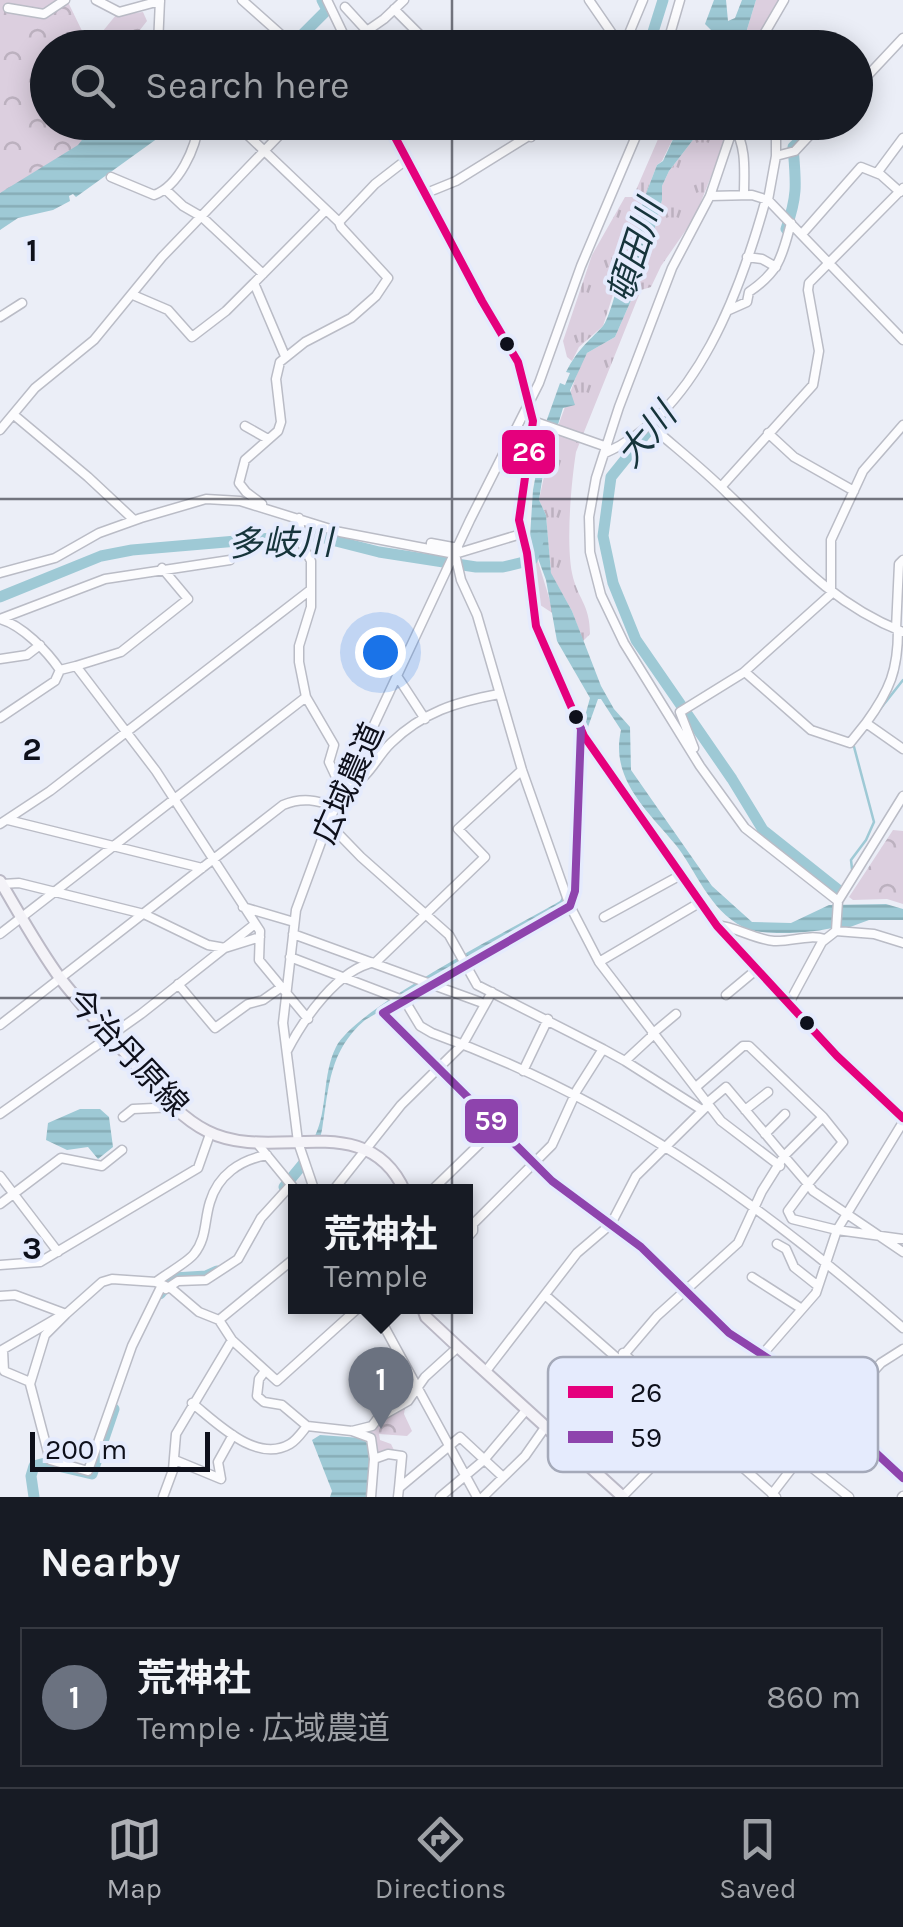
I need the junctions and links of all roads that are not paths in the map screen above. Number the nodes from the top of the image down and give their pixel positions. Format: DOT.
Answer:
graph roads {
  1 [pos="65,0"];
  2 [pos="96,0"];
  3 [pos="160,0"];
  4 [pos="242,0"];
  5 [pos="327,0"];
  6 [pos="404,0"];
  7 [pos="590,0"];
  8 [pos="643,0"];
  9 [pos="680,0"];
  10 [pos="784,0"];
  11 [pos="345,7"];
  12 [pos="8,8"];
  13 [pos="394,9"];
  14 [pos="159,30"];
  15 [pos="276,30"];
  16 [pos="341,30"];
  17 [pos="364,30"];
  18 [pos="368,30"];
  19 [pos="415,30"];
  20 [pos="611,30"];
  21 [pos="630,30"];
  22 [pos="671,30"];
  23 [pos="766,30"];
  24 [pos="903,38"];
  25 [pos="873,70"];
  26 [pos="903,138"];
  27 [pos="197,140"];
  28 [pos="254,140"];
  29 [pos="275,140"];
  30 [pos="396,140"];
  31 [pos="526,140"];
  32 [pos="636,140"];
  33 [pos="729,140"];
  34 [pos="741,140"];
  35 [pos="776,140"];
  36 [pos="802,140"];
  37 [pos="265,150"];
  38 [pos="776,156"];
  39 [pos="406,160"];
  40 [pos="877,173"];
  41 [pos="111,177"];
  42 [pos="166,190"];
  43 [pos="901,190"];
  44 [pos="424,194"];
  45 [pos="744,195"];
  46 [pos="710,196"];
  47 [pos="767,200"];
  48 [pos="326,210"];
  49 [pos="202,217"];
  50 [pos="340,222"];
  51 [pos="791,223"];
  52 [pos="802,234"];
  53 [pos="746,257"];
  54 [pos="831,264"];
  55 [pos="776,267"];
  56 [pos="263,274"];
  57 [pos="254,283"];
  58 [pos="133,295"];
  59 [pos="22,303"];
  60 [pos="729,310"];
  61 [pos="0,317"];
  62 [pos="903,340"];
  63 [pos="285,356"];
  64 [pos="529,405"];
  65 [pos="14,414"];
  66 [pos="533,421"];
  67 [pos="903,425"];
  68 [pos="246,426"];
  69 [pos="650,426"];
  70 [pos="0,430"];
  71 [pos="768,433"];
  72 [pos="268,438"];
  73 [pos="606,450"];
  74 [pos="721,487"];
  75 [pos="854,492"];
  76 [pos="270,510"];
  77 [pos="298,518"];
  78 [pos="134,520"];
  79 [pos="521,534"];
  80 [pos="431,543"];
  81 [pos="456,551"];
  82 [pos="230,560"];
  83 [pos="903,560"];
  84 [pos="162,568"];
  85 [pos="0,574"];
  86 [pos="309,590"];
  87 [pos="831,594"];
  88 [pos="899,630"];
  89 [pos="40,645"];
  90 [pos="0,659"];
  91 [pos="76,666"];
  92 [pos="60,670"];
  93 [pos="745,672"];
  94 [pos="397,676"];
  95 [pos="498,694"];
  96 [pos="306,697"];
  97 [pos="0,718"];
  98 [pos="425,719"];
  99 [pos="866,722"];
  100 [pos="126,732"];
  101 [pos="585,736"];
  102 [pos="903,749"];
  103 [pos="700,766"];
  104 [pos="522,770"];
  105 [pos="344,789"];
  106 [pos="903,796"];
  107 [pos="174,800"];
  108 [pos="336,807"];
  109 [pos="4,822"];
  110 [pos="328,823"];
  111 [pos="114,846"];
  112 [pos="212,860"];
  113 [pos="202,868"];
  114 [pos="680,876"];
  115 [pos="1,882"];
  116 [pos="55,892"];
  117 [pos="700,903"];
  118 [pos="838,903"];
  119 [pos="570,906"];
  120 [pos="243,907"];
  121 [pos="144,914"];
  122 [pos="427,914"];
  123 [pos="604,916"];
  124 [pos="22,918"];
  125 [pos="294,922"];
  126 [pos="255,924"];
  127 [pos="716,925"];
  128 [pos="836,930"];
  129 [pos="0,934"];
  130 [pos="293,934"];
  131 [pos="260,937"];
  132 [pos="825,938"];
  133 [pos="903,944"];
  134 [pos="224,948"];
  135 [pos="290,957"];
  136 [pos="376,962"];
  137 [pos="599,962"];
  138 [pos="466,966"];
  139 [pos="756,970"];
  140 [pos="346,976"];
  141 [pos="60,978"];
  142 [pos="178,984"];
  143 [pos="435,984"];
  144 [pos="282,991"];
  145 [pos="492,992"];
  146 [pos="726,995"];
  147 [pos="405,1001"];
  148 [pos="480,1002"];
  149 [pos="788,1005"];
  150 [pos="676,1014"];
  151 [pos="308,1019"];
  152 [pos="548,1020"];
  153 [pos="0,1025"];
  154 [pos="653,1035"];
  155 [pos="110,1036"];
  156 [pos="463,1044"];
  157 [pos="603,1049"];
  158 [pos="285,1055"];
  159 [pos="624,1061"];
  160 [pos="438,1068"];
  161 [pos="522,1070"];
  162 [pos="696,1087"];
  163 [pos="768,1092"];
  164 [pos="575,1094"];
  165 [pos="705,1106"];
  166 [pos="174,1107"];
  167 [pos="746,1110"];
  168 [pos="0,1114"];
  169 [pos="785,1114"];
  170 [pos="902,1116"];
  171 [pos="122,1117"];
  172 [pos="822,1118"];
  173 [pos="497,1127"];
  174 [pos="210,1134"];
  175 [pos="765,1134"];
  176 [pos="256,1142"];
  177 [pos="298,1142"];
  178 [pos="665,1146"];
  179 [pos="364,1148"];
  180 [pos="122,1150"];
  181 [pos="267,1156"];
  182 [pos="784,1156"];
  183 [pos="532,1162"];
  184 [pos="780,1166"];
  185 [pos="0,1176"];
  186 [pos="291,1184"];
  187 [pos="312,1184"];
  188 [pos="338,1184"];
  189 [pos="401,1184"];
  190 [pos="438,1184"];
  191 [pos="808,1184"];
  192 [pos="13,1193"];
  193 [pos="288,1193"];
  194 [pos="0,1204"];
  195 [pos="756,1206"];
  196 [pos="848,1214"];
  197 [pos="473,1224"];
  198 [pos="611,1224"];
  199 [pos="838,1230"];
  200 [pos="883,1236"];
  201 [pos="903,1239"];
  202 [pos="777,1244"];
  203 [pos="58,1252"];
  204 [pos="903,1252"];
  205 [pos="826,1262"];
  206 [pos="288,1264"];
  207 [pos="0,1265"];
  208 [pos="752,1277"];
  209 [pos="161,1286"];
  210 [pos="818,1286"];
  211 [pos="684,1291"];
  212 [pos="545,1295"];
  213 [pos="0,1296"];
  214 [pos="802,1309"];
  215 [pos="66,1314"];
  216 [pos="352,1314"];
  217 [pos="377,1314"];
  218 [pos="425,1314"];
  219 [pos="219,1320"];
  220 [pos="903,1328"];
  221 [pos="232,1340"];
  222 [pos="458,1347"];
  223 [pos="903,1349"];
  224 [pos="1,1351"];
  225 [pos="621,1356"];
  226 [pos="761,1356"];
  227 [pos="878,1367"];
  228 [pos="265,1371"];
  229 [pos="486,1371"];
  230 [pos="30,1382"];
  231 [pos="418,1389"];
  232 [pos="192,1403"];
  233 [pos="527,1409"];
  234 [pos="307,1426"];
  235 [pos="548,1428"];
  236 [pos="352,1431"];
  237 [pos="233,1436"];
  238 [pos="449,1446"];
  239 [pos="878,1455"];
  240 [pos="374,1459"];
  241 [pos="175,1460"];
  242 [pos="484,1460"];
  243 [pos="595,1472"];
  244 [pos="647,1472"];
  245 [pos="747,1472"];
  246 [pos="791,1472"];
  247 [pos="817,1472"];
  248 [pos="465,1475"];
  249 [pos="503,1478"];
  250 [pos="903,1478"];
  251 [pos="399,1492"];
  252 [pos="774,1495"];
  253 [pos="163,1497"];
  254 [pos="371,1497"];
  255 [pos="440,1497"];
  256 [pos="480,1497"];
  257 [pos="622,1497"];
  258 [pos="849,1497"];
  1 -- 12 [label="street"];
  2 -- 3 [label="street"];
  3 -- 14 [label="street"];
  4 -- 15 [label="street"];
  5 -- 16 [label="street"];
  6 -- 13 [label="street"];
  7 -- 20 [label="street"];
  8 -- 21 [label="street"];
  9 -- 22 [label="street"];
  10 -- 23 [label="street"];
  11 -- 17 [label="street"];
  13 -- 18 [label="street"];
  13 -- 19 [label="street"];
  24 -- 25 [label="street"];
  26 -- 40 [label="street"];
  27 -- 42 [label="street"];
  28 -- 37 [label="street"];
  29 -- 37 [label="street"];
  30 -- 39 [label="street"];
  31 -- 44 [label="street"];
  32 -- 64 [label="street, 広域農道"];
  33 -- 46 [label="street"];
  34 -- 45 [label="street"];
  35 -- 38 [label="street"];
  36 -- 38 [label="street"];
  37 -- 48 [label="street"];
  37 -- 49 [label="street"];
  38 -- 47 [label="street"];
  39 -- 44 [label="street"];
  39 -- 50 [label="street"];
  40 -- 43 [label="street"];
  40 -- 52 [label="street"];
  41 -- 42 [label="street"];
  42 -- 49 [label="street"];
  43 -- 54 [label="street"];
  44 -- 64 [label="street"];
  45 -- 46 [label="street"];
  45 -- 47 [label="street"];
  46 -- 73 [label="street"];
  47 -- 51 [label="street"];
  47 -- 53 [label="street"];
  48 -- 50 [label="street"];
  48 -- 56 [label="street"];
  49 -- 56 [label="street"];
  49 -- 58 [label="street"];
  50 -- 63 [label="street"];
  51 -- 52 [label="street"];
  51 -- 55 [label="street"];
  52 -- 54 [label="street"];
  53 -- 55 [label="street"];
  53 -- 60 [label="street"];
  54 -- 62 [label="street"];
  54 -- 71 [label="street"];
  55 -- 60 [label="street"];
  56 -- 57 [label="street"];
  57 -- 58 [label="street"];
  57 -- 63 [label="street"];
  58 -- 65 [label="street"];
  59 -- 61 [label="street"];
  60 -- 69 [label="street"];
  63 -- 72 [label="street"];
  64 -- 66 [label="street"];
  64 -- 81 [label="street, 広域農道"];
  65 -- 70 [label="street"];
  65 -- 78 [label="street"];
  66 -- 73 [label="street"];
  66 -- 79 [label="street"];
  67 -- 75 [label="street"];
  68 -- 72 [label="street"];
  69 -- 73 [label="street"];
  69 -- 74 [label="street"];
  71 -- 74 [label="street"];
  71 -- 75 [label="street"];
  72 -- 76 [label="street"];
  73 -- 103 [label="street"];
  74 -- 87 [label="street"];
  75 -- 87 [label="street"];
  76 -- 77 [label="street"];
  76 -- 78 [label="street"];
  77 -- 81 [label="street"];
  77 -- 86 [label="street"];
  78 -- 85 [label="street"];
  79 -- 81 [label="street"];
  79 -- 101 [label="street"];
  80 -- 81 [label="street"];
  81 -- 94 [label="street, 広域農道"];
  81 -- 95 [label="street"];
  82 -- 84 [label="street"];
  83 -- 88 [label="street"];
  84 -- 89 [label="street"];
  84 -- 91 [label="street"];
  86 -- 96 [label="street"];
  86 -- 100 [label="street"];
  87 -- 88 [label="street"];
  87 -- 93 [label="street"];
  88 -- 99 [label="street"];
  89 -- 90 [label="street"];
  89 -- 92 [label="street"];
  91 -- 92 [label="street"];
  91 -- 100 [label="street"];
  92 -- 97 [label="street"];
  93 -- 99 [label="street"];
  93 -- 103 [label="street"];
  94 -- 98 [label="street"];
  94 -- 105 [label="street, 広域農道"];
  95 -- 98 [label="street"];
  95 -- 104 [label="street"];
  96 -- 105 [label="street"];
  96 -- 107 [label="street"];
  98 -- 105 [label="street"];
  99 -- 102 [label="street"];
  100 -- 107 [label="street"];
  100 -- 109 [label="street"];
  101 -- 114 [label="street"];
  101 -- 119 [label="street"];
  103 -- 118 [label="street"];
  104 -- 119 [label="street"];
  104 -- 122 [label="street"];
  105 -- 108 [label="street, 広域農道"];
  106 -- 118 [label="street"];
  107 -- 111 [label="street"];
  107 -- 112 [label="street"];
  108 -- 110 [label="street, 広域農道"];
  108 -- 112 [label="street"];
  109 -- 111 [label="street"];
  110 -- 122 [label="street"];
  110 -- 125 [label="street, 広域農道"];
  111 -- 113 [label="street"];
  111 -- 116 [label="street"];
  112 -- 113 [label="street"];
  112 -- 120 [label="street"];
  113 -- 121 [label="street"];
  114 -- 117 [label="street"];
  114 -- 123 [label="street"];
  115 -- 116 [label="street"];
  115 -- 124 [label="main road, 今治丹原線"];
  116 -- 121 [label="street"];
  116 -- 124 [label="street"];
  117 -- 127 [label="street"];
  117 -- 137 [label="street"];
  118 -- 128 [label="street"];
  119 -- 137 [label="street"];
  119 -- 138 [label="street"];
  120 -- 125 [label="street"];
  120 -- 126 [label="street"];
  121 -- 134 [label="street"];
  121 -- 141 [label="street"];
  122 -- 136 [label="street"];
  122 -- 138 [label="street"];
  124 -- 129 [label="street"];
  124 -- 141 [label="main road, 今治丹原線"];
  125 -- 130 [label="street, 広域農道"];
  126 -- 131 [label="street"];
  126 -- 134 [label="street"];
  127 -- 132 [label="street"];
  127 -- 139 [label="street"];
  128 -- 132 [label="street"];
  128 -- 133 [label="street"];
  130 -- 135 [label="street, 広域農道"];
  130 -- 136 [label="street"];
  131 -- 134 [label="street"];
  131 -- 144 [label="street"];
  132 -- 149 [label="street"];
  134 -- 142 [label="street"];
  135 -- 140 [label="street"];
  135 -- 144 [label="street, 広域農道"];
  136 -- 140 [label="street"];
  136 -- 143 [label="street"];
  137 -- 154 [label="street"];
  138 -- 143 [label="street"];
  138 -- 145 [label="street"];
  139 -- 146 [label="street"];
  139 -- 149 [label="street"];
  140 -- 147 [label="street"];
  140 -- 151 [label="street"];
  141 -- 153 [label="street"];
  141 -- 155 [label="main road, 今治丹原線"];
  142 -- 144 [label="street"];
  142 -- 155 [label="street"];
  143 -- 147 [label="street"];
  143 -- 148 [label="street"];
  144 -- 151 [label="street"];
  144 -- 158 [label="street, 広域農道"];
  145 -- 152 [label="street"];
  145 -- 156 [label="street"];
  147 -- 156 [label="street"];
  147 -- 160 [label="street"];
  149 -- 170 [label="street"];
  150 -- 154 [label="street"];
  151 -- 158 [label="street"];
  152 -- 157 [label="street"];
  152 -- 161 [label="street"];
  154 -- 159 [label="street"];
  154 -- 162 [label="street"];
  155 -- 166 [label="main road, 今治丹原線"];
  155 -- 168 [label="street"];
  156 -- 160 [label="street"];
  156 -- 161 [label="street"];
  157 -- 159 [label="street"];
  157 -- 164 [label="street"];
  158 -- 177 [label="street, 広域農道"];
  159 -- 165 [label="street"];
  160 -- 173 [label="street"];
  160 -- 179 [label="street"];
  161 -- 164 [label="street"];
  162 -- 165 [label="street"];
  162 -- 172 [label="street"];
  163 -- 167 [label="street"];
  164 -- 178 [label="street"];
  164 -- 183 [label="street"];
  165 -- 167 [label="street"];
  165 -- 178 [label="street"];
  165 -- 184 [label="street"];
  166 -- 171 [label="street"];
  166 -- 174 [label="main road, 今治丹原線"];
  167 -- 175 [label="street"];
  169 -- 175 [label="street"];
  170 -- 196 [label="street"];
  172 -- 182 [label="street"];
  172 -- 191 [label="street"];
  173 -- 183 [label="street"];
  173 -- 190 [label="street"];
  174 -- 176 [label="main road, 今治丹原線"];
  174 -- 203 [label="street"];
  175 -- 182 [label="street"];
  176 -- 177 [label="main road, 今治丹原線"];
  176 -- 181 [label="street"];
  177 -- 179 [label="main road, 今治丹原線"];
  177 -- 187 [label="street, 広域農道"];
  178 -- 195 [label="street"];
  178 -- 198 [label="street"];
  179 -- 188 [label="street"];
  179 -- 189 [label="main road"];
  180 -- 192 [label="street"];
  181 -- 186 [label="street"];
  181 -- 209 [label="street"];
  182 -- 184 [label="street"];
  182 -- 191 [label="street"];
  183 -- 197 [label="street"];
  183 -- 198 [label="street"];
  184 -- 195 [label="street"];
  185 -- 192 [label="street"];
  191 -- 196 [label="street"];
  191 -- 199 [label="street"];
  192 -- 194 [label="street"];
  192 -- 203 [label="street"];
  193 -- 209 [label="street"];
  195 -- 205 [label="street"];
  195 -- 211 [label="street"];
  196 -- 199 [label="street"];
  196 -- 200 [label="street"];
  198 -- 211 [label="street"];
  198 -- 212 [label="street"];
  199 -- 200 [label="street"];
  199 -- 205 [label="street"];
  200 -- 201 [label="street"];
  200 -- 204 [label="street"];
  202 -- 210 [label="street"];
  203 -- 207 [label="street"];
  205 -- 210 [label="street"];
  205 -- 220 [label="street"];
  206 -- 219 [label="street"];
  208 -- 214 [label="street"];
  209 -- 215 [label="street"];
  209 -- 219 [label="street"];
  209 -- 230 [label="street"];
  210 -- 214 [label="street"];
  211 -- 225 [label="street"];
  211 -- 226 [label="street"];
  212 -- 225 [label="street"];
  212 -- 229 [label="street"];
  213 -- 215 [label="street"];
  214 -- 226 [label="street"];
  215 -- 224 [label="street"];
  215 -- 230 [label="street"];
  216 -- 228 [label="street"];
  217 -- 231 [label="street"];
  218 -- 222 [label="main road"];
  219 -- 221 [label="street"];
  221 -- 228 [label="street"];
  221 -- 232 [label="street"];
  222 -- 229 [label="main road"];
  222 -- 231 [label="street"];
  223 -- 227 [label="street"];
  224 -- 230 [label="street"];
  228 -- 234 [label="street"];
  229 -- 233 [label="main road"];
  231 -- 236 [label="street"];
  231 -- 238 [label="street"];
  232 -- 237 [label="street"];
  232 -- 241 [label="street"];
  233 -- 235 [label="main road"];
  233 -- 242 [label="street"];
  234 -- 236 [label="street"];
  234 -- 237 [label="street"];
  235 -- 249 [label="street"];
  236 -- 240 [label="street"];
  237 -- 241 [label="street"];
  238 -- 242 [label="street"];
  238 -- 248 [label="street"];
  238 -- 251 [label="street"];
  239 -- 250 [label="street"];
  240 -- 251 [label="street"];
  240 -- 254 [label="street"];
  241 -- 253 [label="street"];
  242 -- 248 [label="street"];
  242 -- 249 [label="street"];
  243 -- 257 [label="main road"];
  244 -- 257 [label="street"];
  245 -- 252 [label="street"];
  246 -- 252 [label="street"];
  247 -- 258 [label="street"];
  248 -- 255 [label="street"];
  248 -- 256 [label="street"];
  249 -- 256 [label="street"];
}
